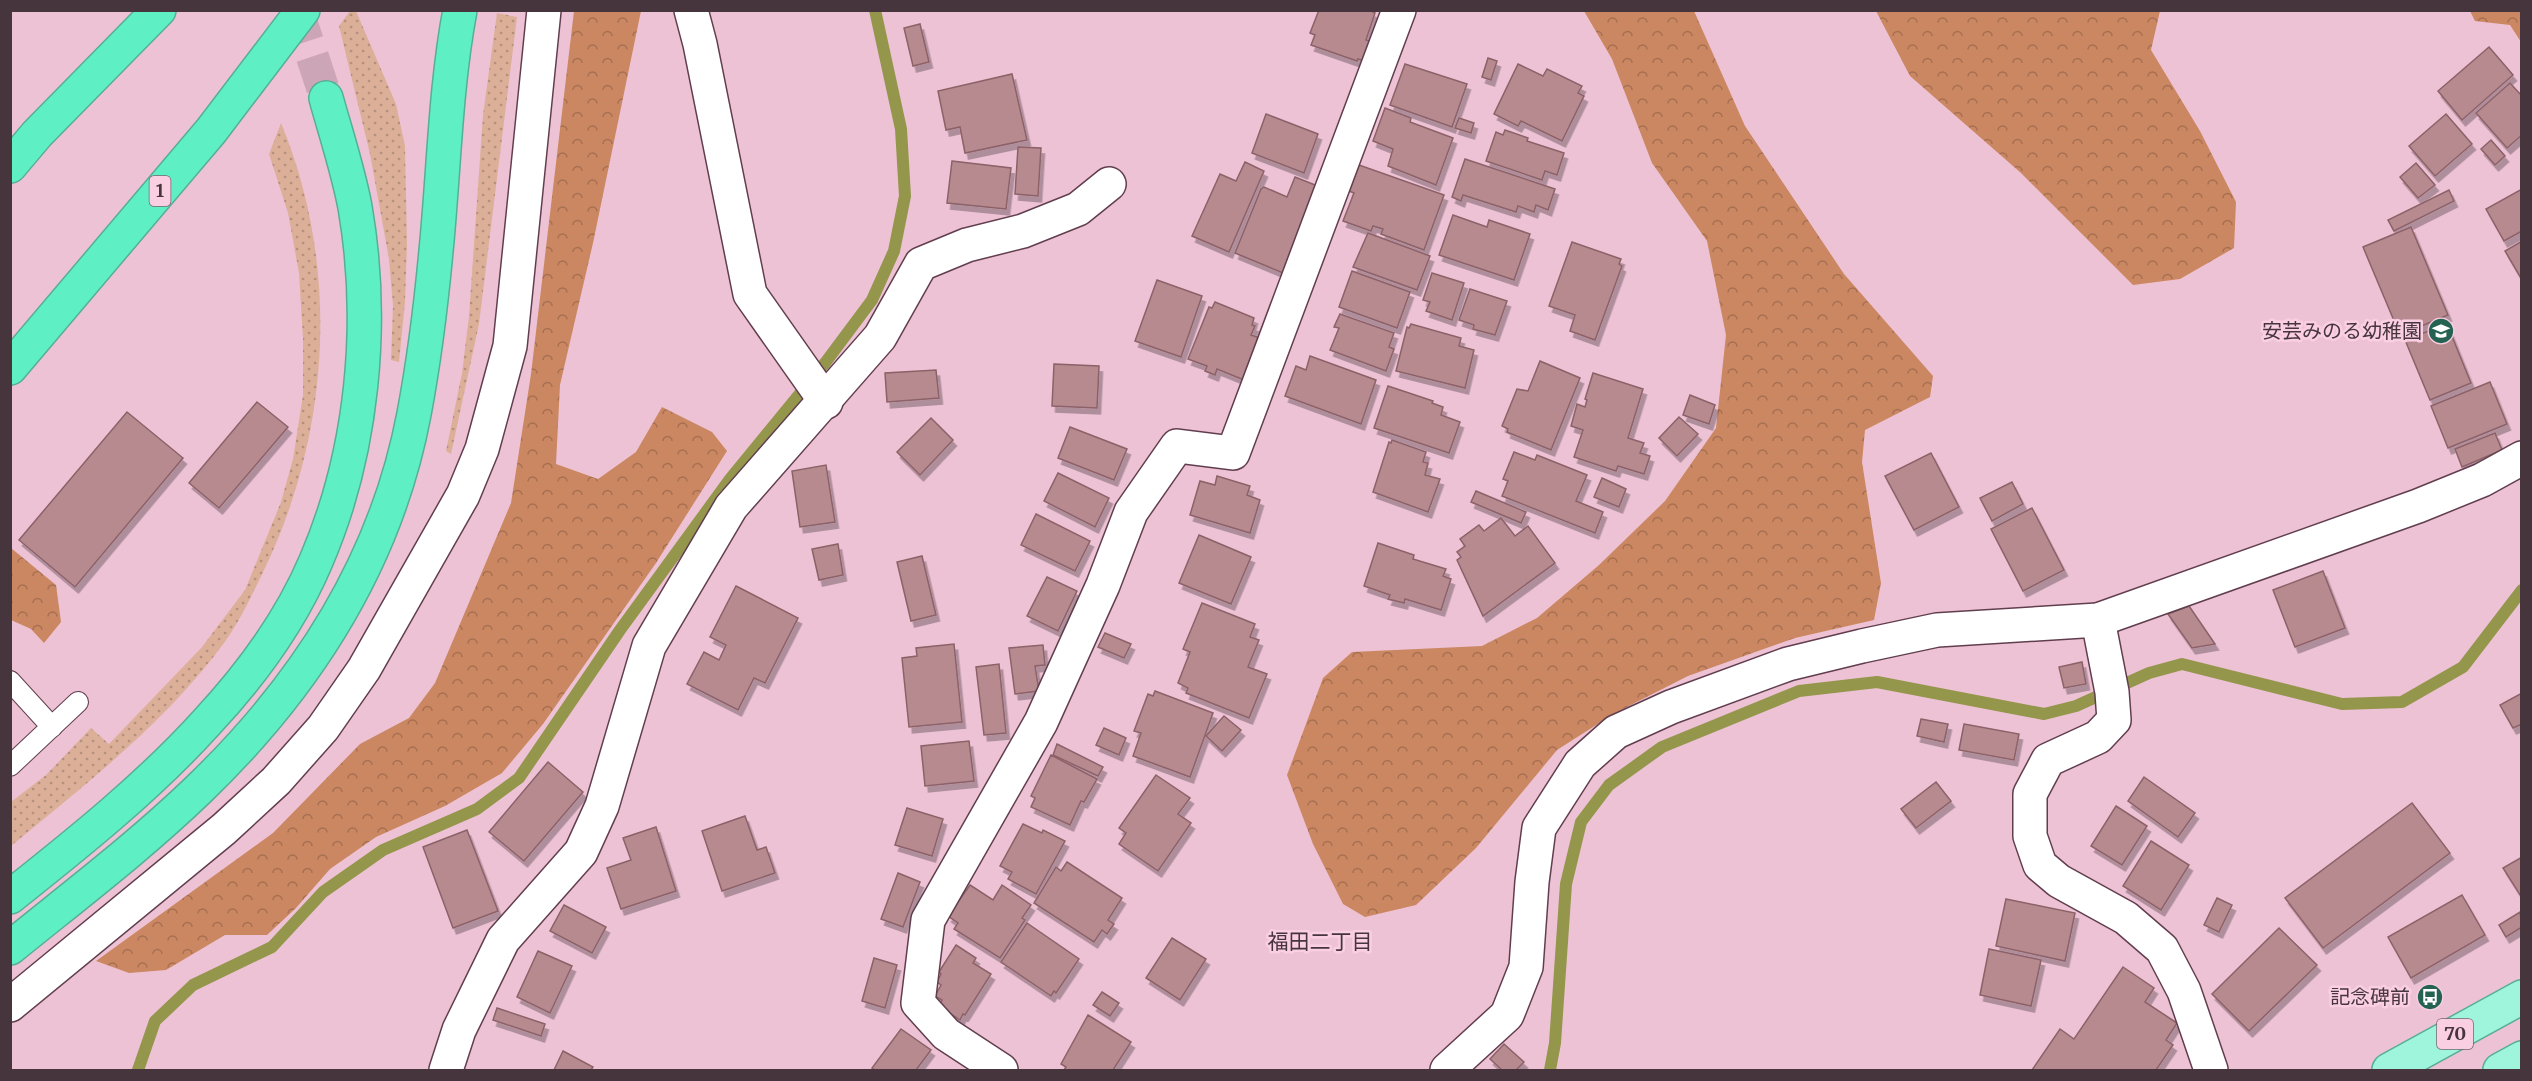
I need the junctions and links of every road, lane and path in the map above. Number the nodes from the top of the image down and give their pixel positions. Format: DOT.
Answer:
graph roads {
  1 [pos="159,10"];
  2 [pos="303,10"];
  3 [pos="460,10"];
  4 [pos="544,10"];
  5 [pos="691,10"];
  6 [pos="1399,10"];
  7 [pos="326,98"];
  8 [pos="10,166"];
  9 [pos="1108,184"];
  10 [pos="10,368"];
  11 [pos="826,402"];
  12 [pos="2522,458"];
  13 [pos="2098,620"];
  14 [pos="10,681"];
  15 [pos="78,702"];
  16 [pos="52,727"];
  17 [pos="10,766"];
  18 [pos="10,897"];
  19 [pos="10,948"];
  20 [pos="2522,997"];
  21 [pos="10,1005"];
  22 [pos="2522,1058"];
  23 [pos="446,1071"];
  24 [pos="1001,1071"];
  25 [pos="1447,1071"];
  26 [pos="2211,1071"];
  27 [pos="2389,1071"];
  28 [pos="2500,1071"];
  1 -- 8 [label="highway"];
  2 -- 10 [label="highway, 1"];
  3 -- 19 [label="highway"];
  4 -- 21 [label="street"];
  5 -- 11 [label="street"];
  6 -- 24 [label="street"];
  7 -- 18 [label="highway"];
  9 -- 11 [label="street"];
  11 -- 23 [label="street"];
  12 -- 13 [label="street"];
  13 -- 25 [label="street"];
  13 -- 26 [label="street"];
  14 -- 16 [label="lane"];
  15 -- 16 [label="lane"];
  16 -- 17 [label="lane"];
  20 -- 27 [label="main road, 70"];
  22 -- 28 [label="main road"];
}
